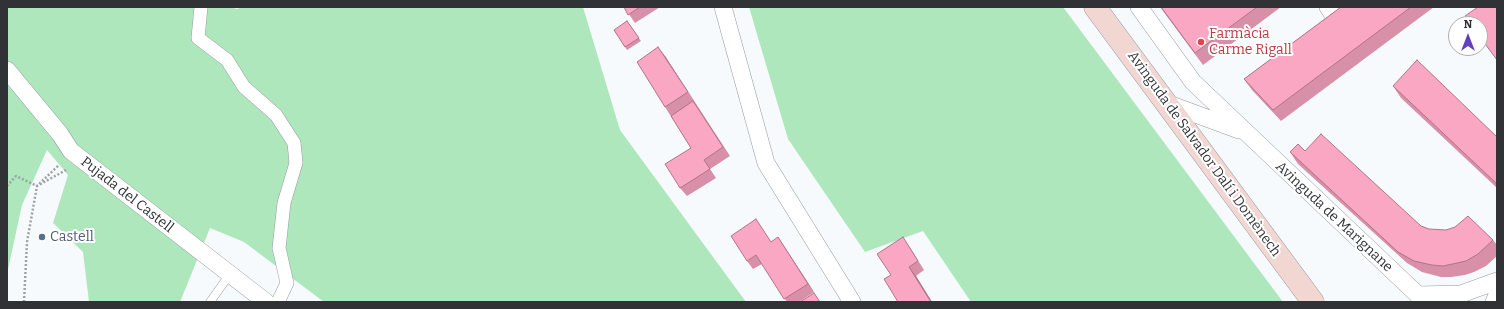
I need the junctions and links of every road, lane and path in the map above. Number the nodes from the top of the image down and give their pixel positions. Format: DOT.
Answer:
graph roads {
  1 [pos="201,7"];
  2 [pos="722,7"];
  3 [pos="1095,7"];
  4 [pos="1140,7"];
  5 [pos="7,70"];
  6 [pos="1166,103"];
  7 [pos="1245,132"];
  8 [pos="60,165"];
  9 [pos="7,186"];
  10 [pos="37,186"];
  11 [pos="230,274"];
  12 [pos="1497,281"];
  13 [pos="1497,295"];
  14 [pos="1459,298"];
  15 [pos="1420,299"];
  16 [pos="24,302"];
  17 [pos="210,302"];
  18 [pos="266,302"];
  19 [pos="278,302"];
  20 [pos="852,302"];
  21 [pos="1312,302"];
  22 [pos="1494,302"];
  1 -- 19 [label="street"];
  2 -- 20 [label="street"];
  3 -- 6 [label="main road, Avinguda de Salvador Dalí i Domènech"];
  4 -- 7 [label="street, Avinguda de Marignane"];
  5 -- 11 [label="street, Pujada del Castell"];
  6 -- 7 [label="street, Avinguda de Marignane"];
  6 -- 21 [label="main road, Avinguda de Salvador Dalí i Domènech"];
  7 -- 15 [label="street, Avinguda de Marignane"];
  8 -- 10 [label="path"];
  9 -- 10 [label="path"];
  10 -- 16 [label="path"];
  11 -- 17 [label="lane"];
  11 -- 18 [label="street, Pujada del Castell"];
  12 -- 14 [label="street"];
  13 -- 22 [label="street"];
  14 -- 15 [label="street"];
}
